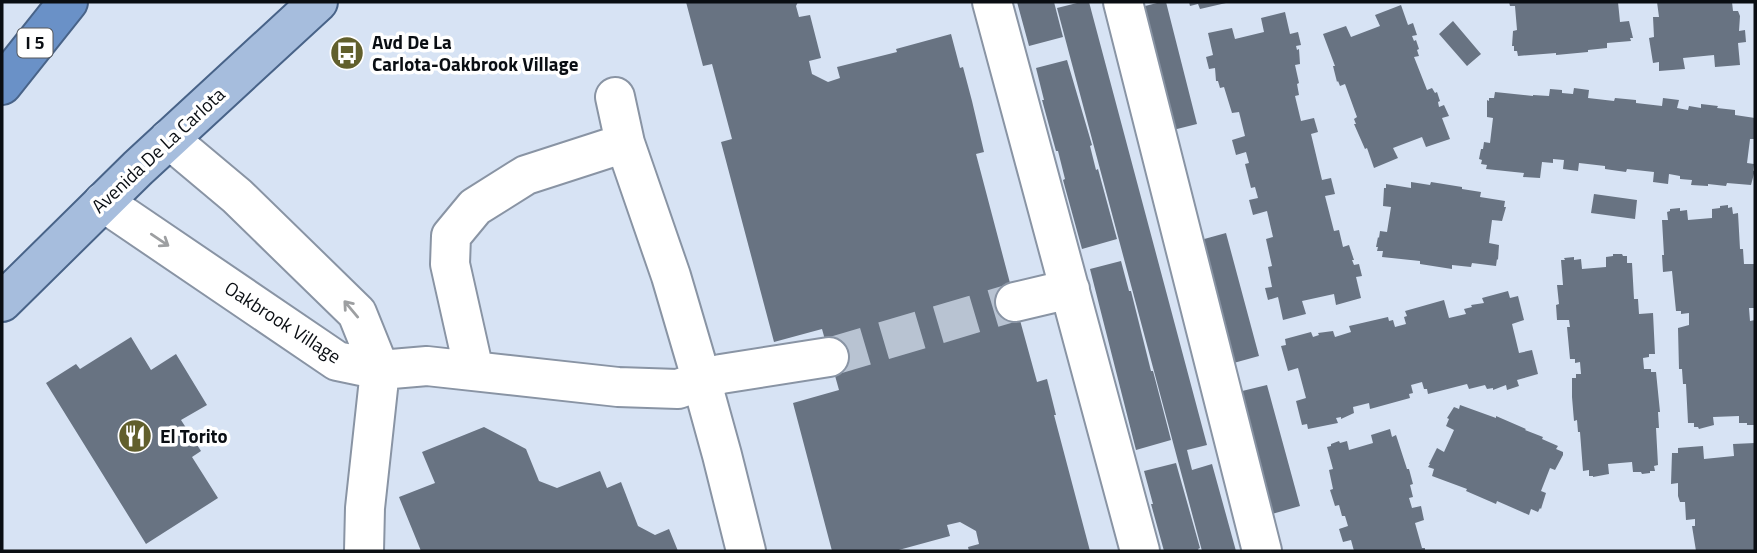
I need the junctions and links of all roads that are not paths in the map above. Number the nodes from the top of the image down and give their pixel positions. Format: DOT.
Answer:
graph roads {
  1 [pos="68,2"];
  2 [pos="318,2"];
  3 [pos="992,2"];
  4 [pos="1123,2"];
  5 [pos="2,85"];
  6 [pos="615,97"];
  7 [pos="169,139"];
  8 [pos="625,142"];
  9 [pos="103,202"];
  10 [pos="1070,289"];
  11 [pos="2,302"];
  12 [pos="1015,302"];
  13 [pos="829,357"];
  14 [pos="380,370"];
  15 [pos="474,371"];
  16 [pos="701,381"];
  17 [pos="364,551"];
  18 [pos="746,551"];
  19 [pos="1140,551"];
  20 [pos="1262,551"];
  1 -- 5 [label="highway, I 5"];
  2 -- 7 [label="main road, Avenida De La Carlota"];
  3 -- 10 [label="lane"];
  4 -- 20 [label="lane"];
  6 -- 8 [label="lane"];
  7 -- 9 [label="main road, Avenida De La Carlota"];
  14 -- 7 [label="lane, Oakbrook Village, one-way"];
  8 -- 15 [label="lane"];
  8 -- 16 [label="lane"];
  9 -- 11 [label="main road, Avenida De La Carlota"];
  9 -- 14 [label="lane, Oakbrook Village, one-way"];
  10 -- 12 [label="lane"];
  10 -- 19 [label="lane"];
  13 -- 16 [label="lane"];
  14 -- 15 [label="lane"];
  14 -- 17 [label="lane"];
  15 -- 16 [label="lane"];
  16 -- 18 [label="lane"];
}
